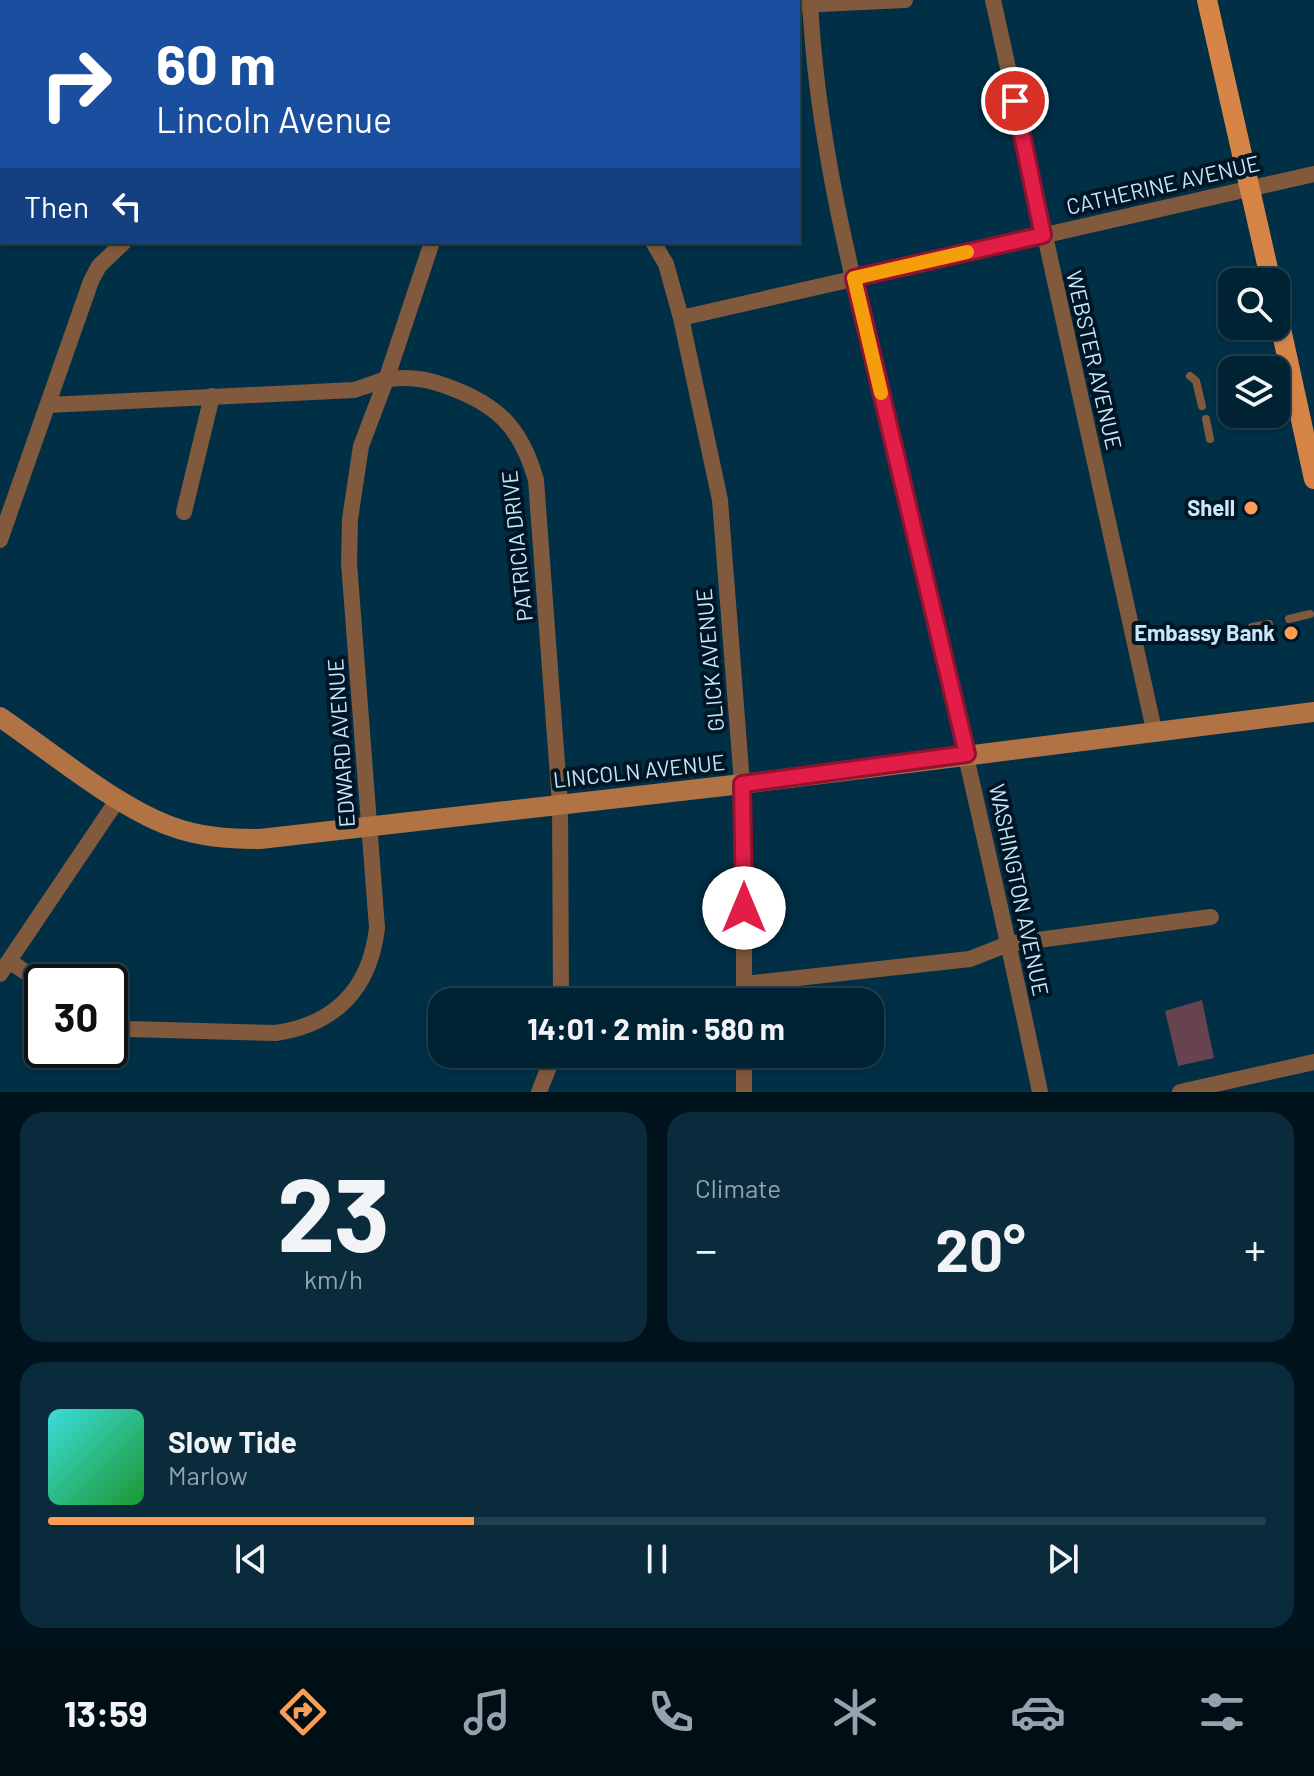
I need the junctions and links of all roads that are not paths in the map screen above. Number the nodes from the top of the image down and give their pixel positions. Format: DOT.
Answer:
graph roads {
  1 [pos="905,0"];
  2 [pos="993,0"];
  3 [pos="1207,0"];
  4 [pos="806,3"];
  5 [pos="1314,174"];
  6 [pos="1251,188"];
  7 [pos="1043,235"];
  8 [pos="122,244"];
  9 [pos="431,244"];
  10 [pos="654,244"];
  11 [pos="1268,268"];
  12 [pos="854,278"];
  13 [pos="681,318"];
  14 [pos="1283,340"];
  15 [pos="1190,376"];
  16 [pos="386,380"];
  17 [pos="212,396"];
  18 [pos="48,405"];
  19 [pos="1202,406"];
  20 [pos="1206,419"];
  21 [pos="1210,439"];
  22 [pos="1314,479"];
  23 [pos="184,512"];
  24 [pos="0,540"];
  25 [pos="1310,614"];
  26 [pos="1289,619"];
  27 [pos="1269,624"];
  28 [pos="1252,627"];
  29 [pos="1314,712"];
  30 [pos="0,717"];
  31 [pos="1154,730"];
  32 [pos="967,754"];
  33 [pos="742,784"];
  34 [pos="118,799"];
  35 [pos="560,804"];
  36 [pos="369,826"];
  37 [pos="1211,917"];
  38 [pos="1008,944"];
  39 [pos="4,968"];
  40 [pos="24,976"];
  41 [pos="744,984"];
  42 [pos="561,988"];
  43 [pos="744,988"];
  44 [pos="128,1029"];
  45 [pos="1314,1062"];
  46 [pos="548,1068"];
  47 [pos="744,1068"];
  48 [pos="539,1092"];
  49 [pos="744,1092"];
  50 [pos="1040,1092"];
  51 [pos="1180,1092"];
  1 -- 4 [label="street"];
  2 -- 7 [label="street, WEBSTER AVENUE"];
  3 -- 6 [label="main road"];
  4 -- 12 [label="street, WASHINGTON AVENUE"];
  5 -- 6 [label="street, CATHERINE AVENUE"];
  6 -- 7 [label="street, CATHERINE AVENUE"];
  6 -- 11 [label="main road"];
  7 -- 12 [label="street, CATHERINE AVENUE"];
  7 -- 31 [label="street, WEBSTER AVENUE"];
  8 -- 18 [label="street"];
  9 -- 16 [label="street, EDWARD AVENUE"];
  10 -- 13 [label="street"];
  12 -- 13 [label="street, CATHERINE AVENUE"];
  12 -- 32 [label="street, WASHINGTON AVENUE"];
  13 -- 33 [label="street, GLICK AVENUE"];
  14 -- 22 [label="main road"];
  15 -- 19 [label="lane"];
  16 -- 17 [label="street, PATRICIA DRIVE"];
  16 -- 35 [label="street, PATRICIA DRIVE"];
  16 -- 36 [label="street, EDWARD AVENUE"];
  17 -- 18 [label="street, PATRICIA DRIVE"];
  17 -- 23 [label="street"];
  18 -- 24 [label="street"];
  20 -- 21 [label="lane"];
  25 -- 26 [label="lane"];
  27 -- 28 [label="lane"];
  29 -- 31 [label="street, LINCOLN AVENUE"];
  30 -- 34 [label="street, LINCOLN AVENUE"];
  31 -- 32 [label="street, LINCOLN AVENUE"];
  32 -- 33 [label="street, LINCOLN AVENUE"];
  32 -- 38 [label="street, WASHINGTON AVENUE"];
  33 -- 35 [label="street, LINCOLN AVENUE"];
  33 -- 41 [label="street, GLICK AVENUE"];
  34 -- 36 [label="street, LINCOLN AVENUE"];
  34 -- 39 [label="street"];
  35 -- 36 [label="street, LINCOLN AVENUE"];
  35 -- 42 [label="street, PATRICIA DRIVE"];
  36 -- 44 [label="street, EDWARD AVENUE"];
  37 -- 38 [label="street"];
  38 -- 41 [label="street"];
  38 -- 50 [label="street, WASHINGTON AVENUE"];
  39 -- 40 [label="street"];
  41 -- 43 [label="street, GLICK AVENUE"];
  45 -- 51 [label="street"];
  46 -- 48 [label="street"];
  47 -- 49 [label="street"];
}
